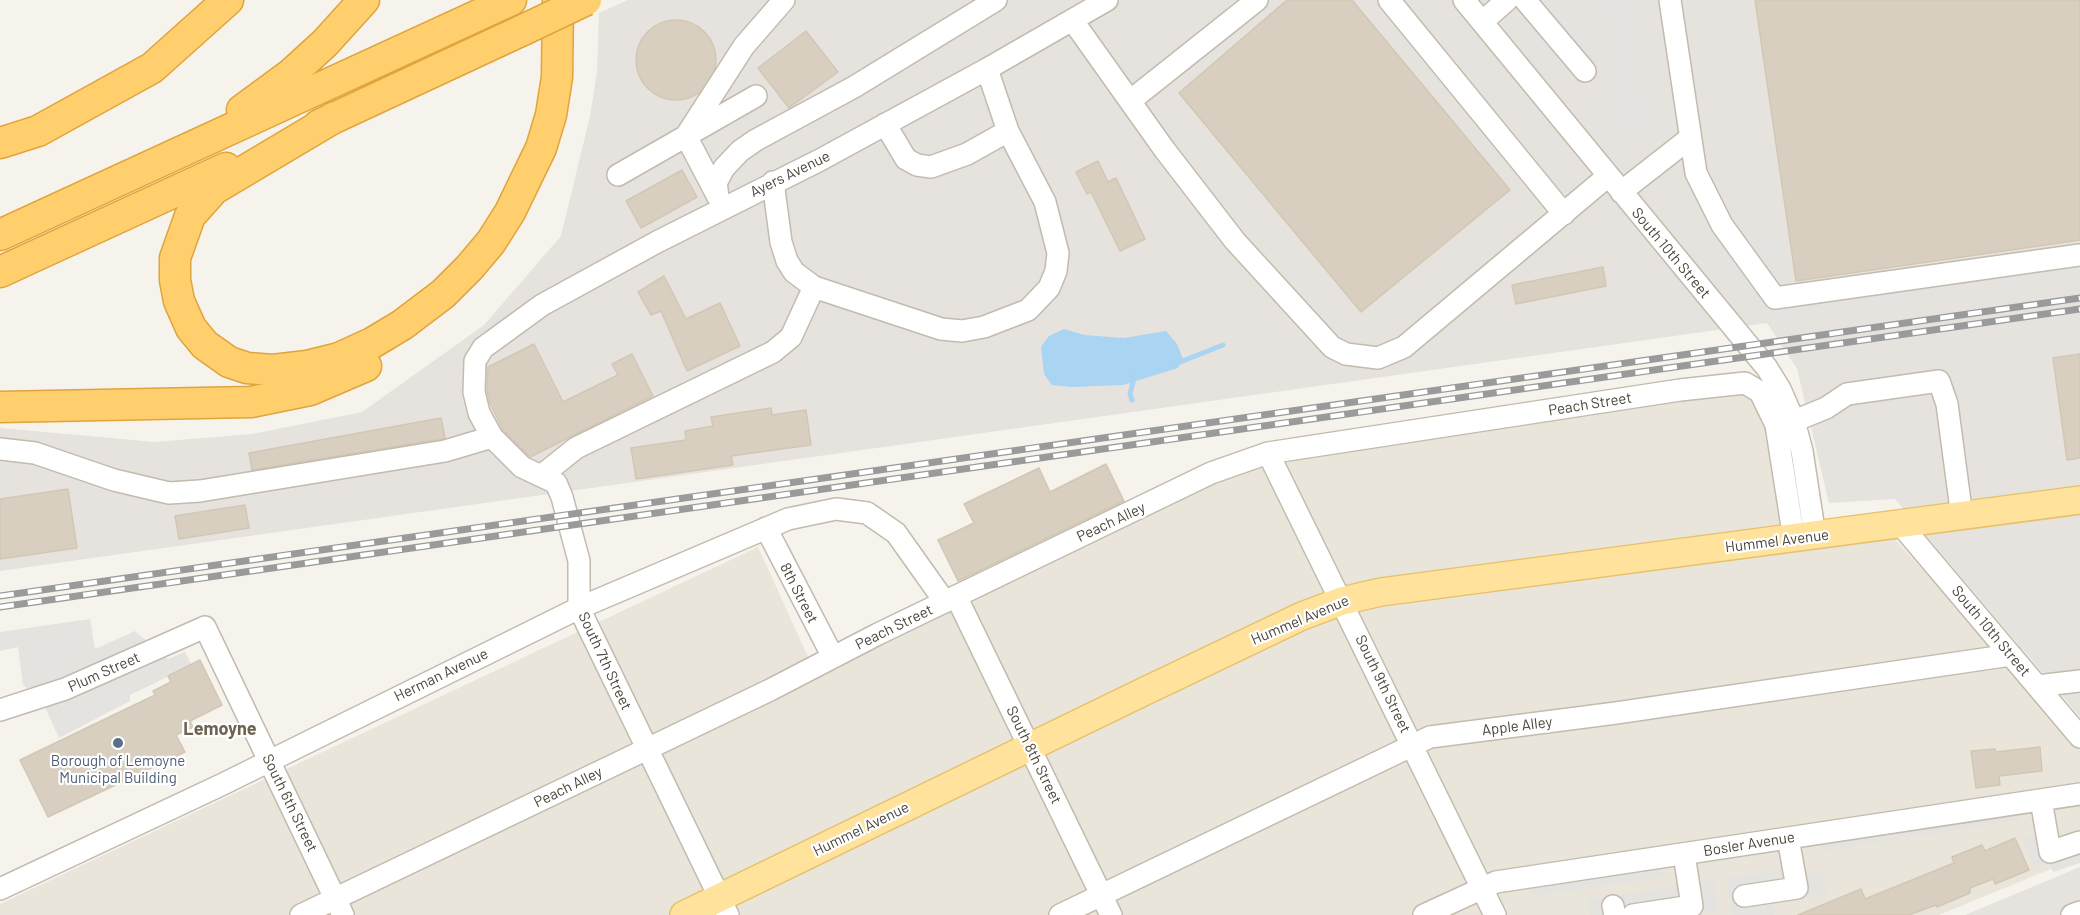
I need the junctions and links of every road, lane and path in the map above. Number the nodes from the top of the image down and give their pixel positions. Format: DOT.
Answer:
graph roads {
  1 [pos="228,0"];
  2 [pos="364,0"];
  3 [pos="511,0"];
  4 [pos="558,0"];
  5 [pos="578,0"];
  6 [pos="586,0"];
  7 [pos="784,0"];
  8 [pos="1107,0"];
  9 [pos="1257,0"];
  10 [pos="1389,0"];
  11 [pos="1464,0"];
  12 [pos="1507,0"];
  13 [pos="1525,0"];
  14 [pos="1670,0"];
  15 [pos="993,1"];
  16 [pos="1075,12"];
  17 [pos="1482,22"];
  18 [pos="987,69"];
  19 [pos="1585,71"];
  20 [pos="756,96"];
  21 [pos="1130,101"];
  22 [pos="335,117"];
  23 [pos="885,124"];
  24 [pos="1008,131"];
  25 [pos="686,136"];
  26 [pos="1690,138"];
  27 [pos="0,143"];
  28 [pos="618,175"];
  29 [pos="125,179"];
  30 [pos="773,182"];
  31 [pos="1615,184"];
  32 [pos="720,201"];
  33 [pos="1564,214"];
  34 [pos="0,236"];
  35 [pos="2080,255"];
  36 [pos="0,272"];
  37 [pos="814,286"];
  38 [pos="478,354"];
  39 [pos="0,407"];
  40 [pos="1794,421"];
  41 [pos="492,437"];
  42 [pos="0,449"];
  43 [pos="1268,453"];
  44 [pos="541,476"];
  45 [pos="2080,500"];
  46 [pos="1962,517"];
  47 [pos="1901,525"];
  48 [pos="766,528"];
  49 [pos="890,528"];
  50 [pos="1805,538"];
  51 [pos="951,599"];
  52 [pos="1342,601"];
  53 [pos="579,608"];
  54 [pos="205,627"];
  55 [pos="2011,655"];
  56 [pos="833,657"];
  57 [pos="2080,681"];
  58 [pos="2037,686"];
  59 [pos="0,710"];
  60 [pos="2080,737"];
  61 [pos="1412,744"];
  62 [pos="1030,747"];
  63 [pos="647,748"];
  64 [pos="269,760"];
  65 [pos="2080,794"];
  66 [pos="2041,800"];
  67 [pos="1788,838"];
  68 [pos="2080,842"];
  69 [pos="1684,854"];
  70 [pos="1482,888"];
  71 [pos="0,889"];
  72 [pos="1101,894"];
  73 [pos="1744,896"];
  74 [pos="724,906"];
  75 [pos="339,907"];
  76 [pos="2080,912"];
  77 [pos="301,915"];
  78 [pos="684,915"];
  79 [pos="1060,915"];
  80 [pos="1111,915"];
  81 [pos="1424,915"];
  82 [pos="1495,915"];
  83 [pos="1634,915"];
  84 [pos="2073,915"];
  1 -- 27 [label="highway"];
  2 -- 29 [label="highway"];
  3 -- 29 [label="highway"];
  4 -- 22 [label="highway"];
  5 -- 39 [label="highway"];
  6 -- 22 [label="highway, bridge"];
  7 -- 25 [label="street"];
  8 -- 16 [label="street, Ayers Avenue"];
  9 -- 21 [label="street"];
  10 -- 33 [label="street"];
  11 -- 17 [label="street, South 10th Street"];
  12 -- 17 [label="street"];
  13 -- 19 [label="street"];
  14 -- 26 [label="street"];
  15 -- 32 [label="street"];
  16 -- 18 [label="street, Ayers Avenue"];
  16 -- 21 [label="street"];
  17 -- 31 [label="street, South 10th Street"];
  18 -- 23 [label="street, Ayers Avenue"];
  18 -- 24 [label="street"];
  20 -- 25 [label="street"];
  21 -- 33 [label="street"];
  22 -- 36 [label="highway"];
  23 -- 24 [label="street"];
  23 -- 30 [label="street, Ayers Avenue"];
  24 -- 37 [label="street"];
  25 -- 28 [label="street"];
  25 -- 32 [label="street"];
  26 -- 31 [label="street"];
  26 -- 35 [label="street"];
  29 -- 34 [label="highway"];
  30 -- 32 [label="street, Ayers Avenue"];
  30 -- 37 [label="street"];
  31 -- 33 [label="street"];
  31 -- 40 [label="street, South 10th Street"];
  32 -- 38 [label="street, Ayers Avenue"];
  37 -- 44 [label="street"];
  38 -- 41 [label="street, South 7th Street"];
  40 -- 46 [label="street"];
  40 -- 50 [label="street, South 10th Street"];
  41 -- 42 [label="street"];
  41 -- 44 [label="street, South 7th Street"];
  43 -- 50 [label="street, Peach Street"];
  43 -- 51 [label="street, Peach Alley"];
  43 -- 52 [label="street, South 9th Street"];
  44 -- 53 [label="street, South 7th Street"];
  45 -- 46 [label="main road, Hummel Avenue"];
  46 -- 47 [label="main road, Hummel Avenue"];
  47 -- 50 [label="main road, Hummel Avenue"];
  47 -- 55 [label="street, South 10th Street"];
  48 -- 49 [label="street, Herman Avenue"];
  48 -- 53 [label="street, Herman Avenue"];
  48 -- 56 [label="street, 8th Street"];
  49 -- 51 [label="street, South 8th Street"];
  50 -- 52 [label="main road, Hummel Avenue"];
  51 -- 56 [label="street, Peach Street"];
  51 -- 62 [label="street, South 8th Street"];
  52 -- 61 [label="street, South 9th Street"];
  52 -- 62 [label="main road, Hummel Avenue"];
  53 -- 63 [label="street, South 7th Street"];
  53 -- 64 [label="street, Herman Avenue"];
  54 -- 59 [label="street, Plum Street"];
  54 -- 64 [label="street, South 6th Street"];
  55 -- 58 [label="street, South 10th Street"];
  55 -- 61 [label="street, Apple Alley"];
  56 -- 63 [label="street, Peach Alley"];
  57 -- 58 [label="street"];
  58 -- 60 [label="street, South 10th Street"];
  61 -- 70 [label="street, South 9th Street"];
  61 -- 72 [label="street, Apple Alley"];
  62 -- 72 [label="street, South 8th Street"];
  62 -- 74 [label="main road, Hummel Avenue"];
  63 -- 74 [label="street, South 7th Street"];
  63 -- 75 [label="street, Peach Alley"];
  64 -- 71 [label="street, Herman Avenue"];
  64 -- 75 [label="street, South 6th Street"];
  65 -- 66 [label="street, Bosler Avenue"];
  66 -- 67 [label="street, Bosler Avenue"];
  66 -- 68 [label="street"];
  67 -- 69 [label="street, Bosler Avenue"];
  67 -- 73 [label="street"];
  69 -- 70 [label="street, Bosler Avenue"];
  69 -- 83 [label="street"];
  70 -- 81 [label="street, Bosler Avenue"];
  70 -- 82 [label="street, South 9th Street"];
  72 -- 79 [label="street, Apple Alley"];
  72 -- 80 [label="street, South 8th Street"];
  74 -- 78 [label="main road, Hummel Avenue"];
  75 -- 77 [label="street, Peach Alley"];
  76 -- 84 [label="street"];
}
